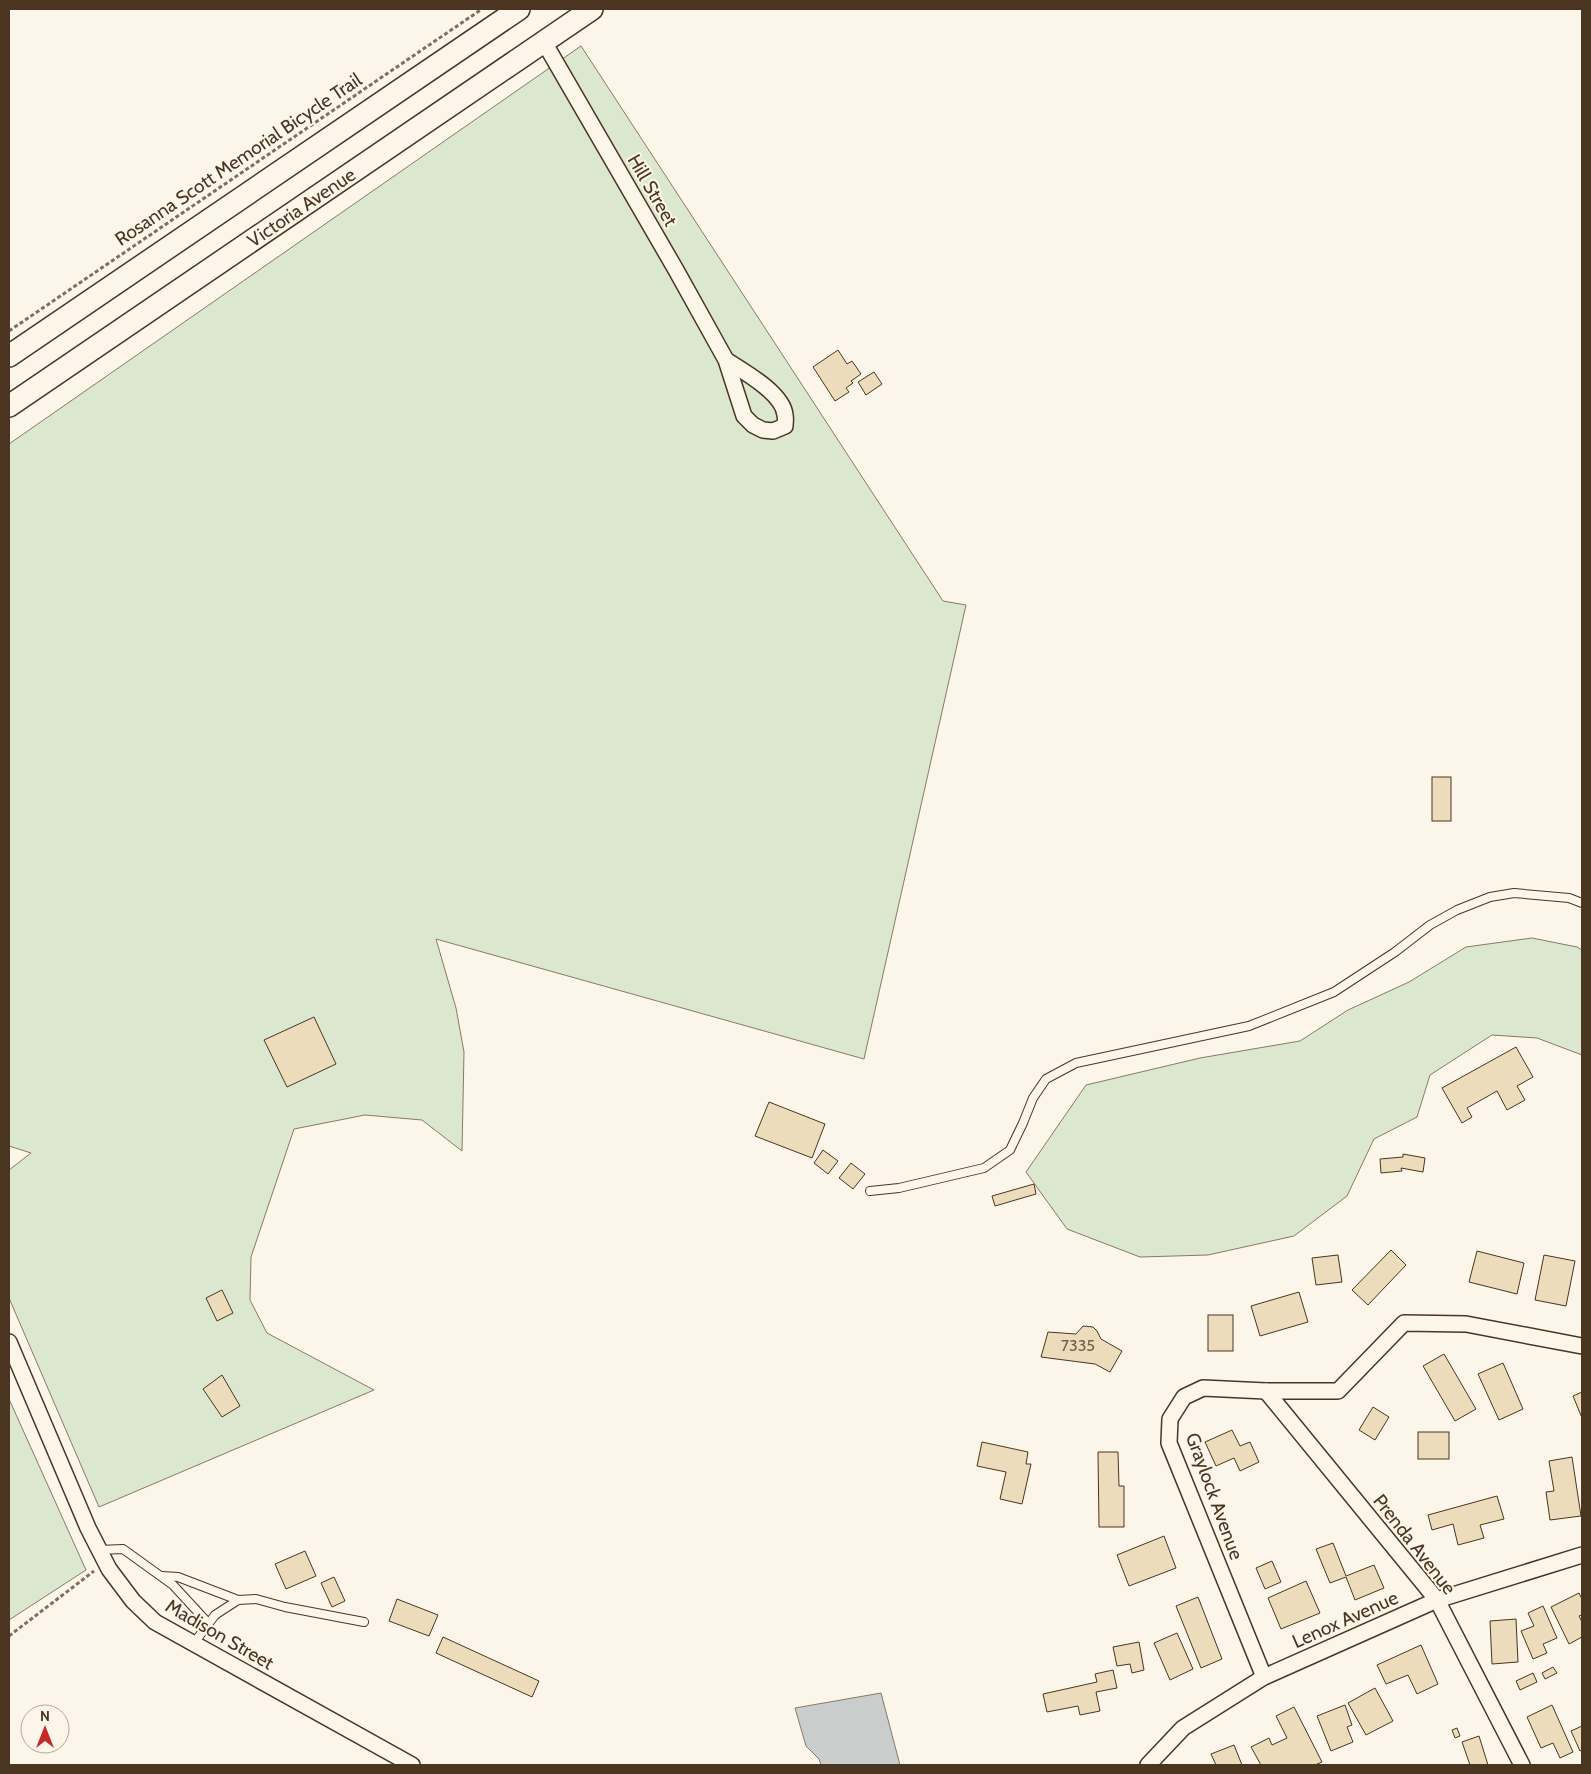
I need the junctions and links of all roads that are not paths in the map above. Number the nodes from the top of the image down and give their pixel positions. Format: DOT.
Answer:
graph roads {
  1 [pos="520,9"];
  2 [pos="592,9"];
  3 [pos="544,42"];
  4 [pos="9,356"];
  5 [pos="726,360"];
  6 [pos="9,406"];
  7 [pos="1582,903"];
  8 [pos="870,1191"];
  9 [pos="9,1342"];
  10 [pos="1582,1346"];
  11 [pos="1266,1391"];
  12 [pos="1582,1555"];
  13 [pos="102,1556"];
  14 [pos="160,1576"];
  15 [pos="238,1600"];
  16 [pos="1438,1600"];
  17 [pos="364,1622"];
  18 [pos="208,1624"];
  19 [pos="194,1643"];
  20 [pos="1264,1677"];
  21 [pos="412,1765"];
  22 [pos="1148,1765"];
  23 [pos="1522,1765"];
  1 -- 4 [label="main road"];
  2 -- 3 [label="main road, Victoria Avenue"];
  3 -- 5 [label="street, Hill Street"];
  3 -- 6 [label="main road, Victoria Avenue"];
  5 -- 5 [label="street, Hill Street"];
  7 -- 8 [label="lane"];
  9 -- 13 [label="street, Madison Street"];
  10 -- 11 [label="street, Graylock Avenue"];
  11 -- 16 [label="street, Prenda Avenue"];
  11 -- 20 [label="street, Graylock Avenue"];
  12 -- 16 [label="street, Lenox Avenue"];
  13 -- 14 [label="lane"];
  13 -- 19 [label="street, Madison Street"];
  14 -- 15 [label="lane"];
  14 -- 18 [label="lane"];
  15 -- 17 [label="lane"];
  15 -- 18 [label="lane"];
  16 -- 20 [label="street, Lenox Avenue"];
  16 -- 23 [label="street, Prenda Avenue"];
  18 -- 19 [label="lane"];
  19 -- 21 [label="street, Madison Street"];
  20 -- 22 [label="street, Lenox Avenue"];
}
